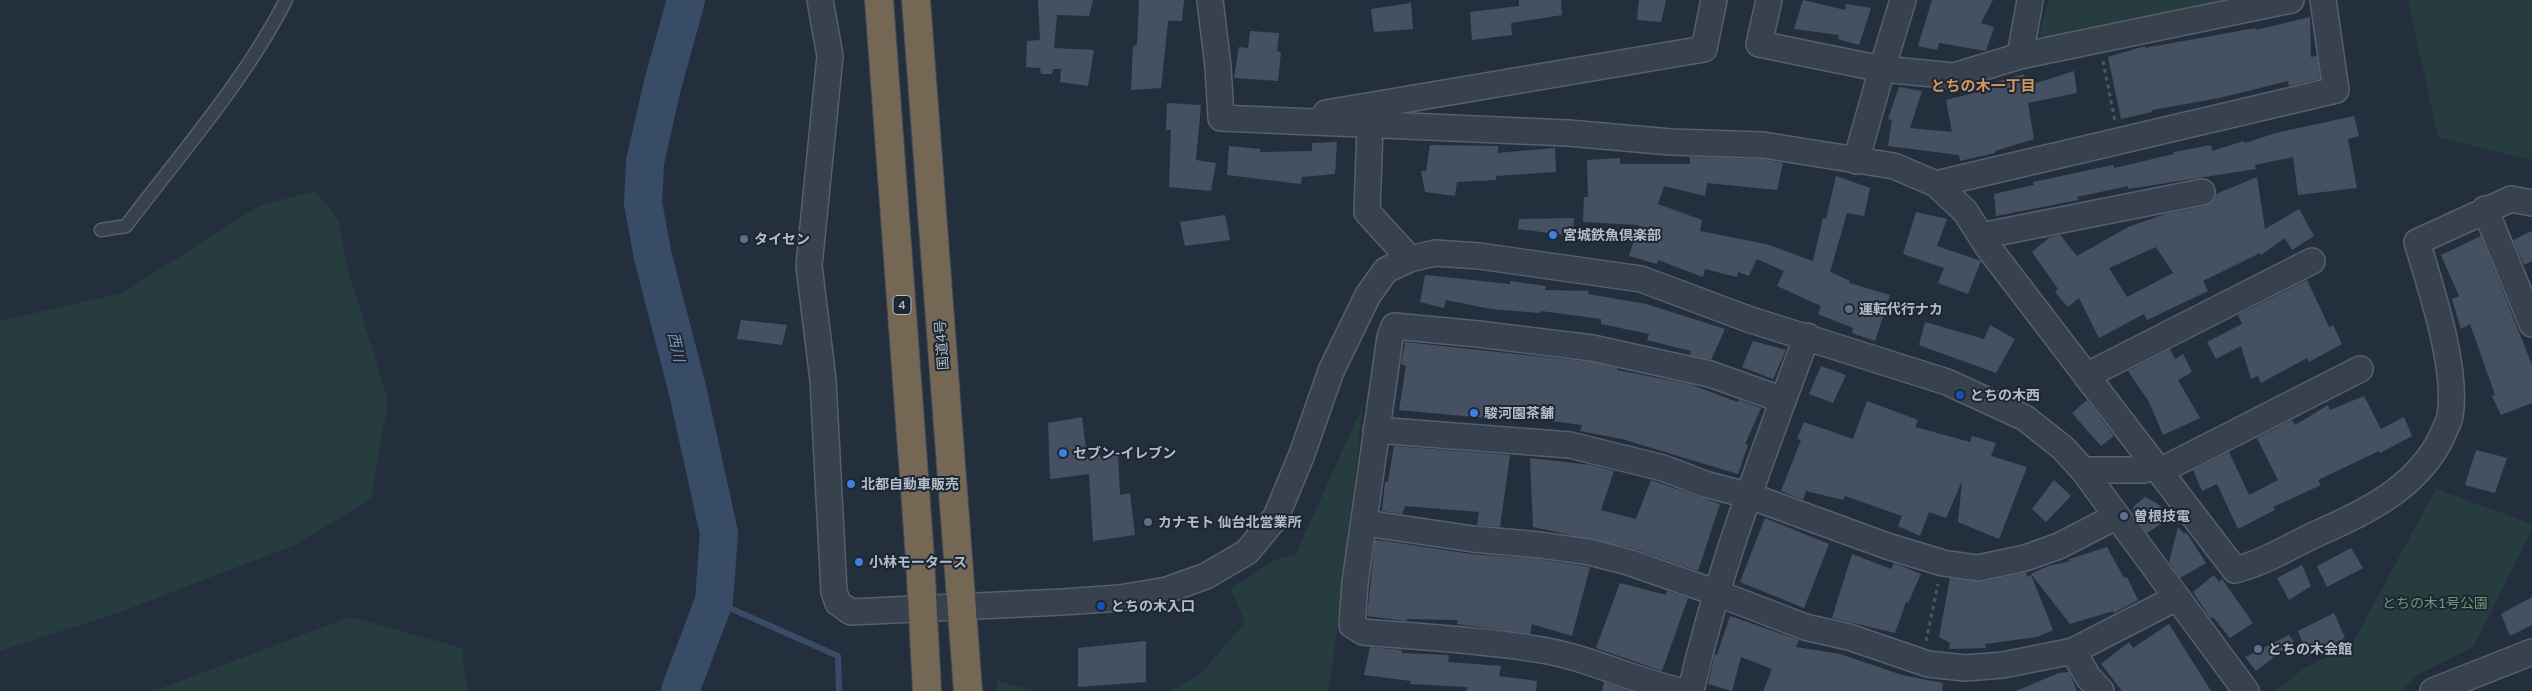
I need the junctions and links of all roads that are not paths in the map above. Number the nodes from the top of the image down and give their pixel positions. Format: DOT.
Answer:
graph roads {
  1 [pos="286,0"];
  2 [pos="820,0"];
  3 [pos="879,0"];
  4 [pos="916,0"];
  5 [pos="1210,0"];
  6 [pos="1714,0"];
  7 [pos="1769,0"];
  8 [pos="1903,0"];
  9 [pos="2030,0"];
  10 [pos="2291,0"];
  11 [pos="2324,0"];
  12 [pos="2020,56"];
  13 [pos="1882,69"];
  14 [pos="1282,121"];
  15 [pos="1370,126"];
  16 [pos="1856,161"];
  17 [pos="1936,184"];
  18 [pos="2202,192"];
  19 [pos="2532,203"];
  20 [pos="2486,209"];
  21 [pos="102,230"];
  22 [pos="1981,236"];
  23 [pos="1410,259"];
  24 [pos="2312,261"];
  25 [pos="2532,324"];
  26 [pos="1808,336"];
  27 [pos="2360,369"];
  28 [pos="2086,376"];
  29 [pos="1784,400"];
  30 [pos="1376,430"];
  31 [pos="2158,469"];
  32 [pos="2083,470"];
  33 [pos="1750,496"];
  34 [pos="2117,516"];
  35 [pos="1365,523"];
  36 [pos="1717,593"];
  37 [pos="2176,598"];
  38 [pos="962,608"];
  39 [pos="922,610"];
  40 [pos="2073,651"];
  41 [pos="2532,652"];
  42 [pos="927,691"];
  43 [pos="968,691"];
  44 [pos="1681,691"];
  45 [pos="1691,691"];
  46 [pos="2101,691"];
  47 [pos="2246,691"];
  48 [pos="2433,691"];
  1 -- 21 [label="lane"];
  2 -- 39 [label="street"];
  3 -- 39 [label="highway, 4"];
  4 -- 38 [label="highway, 国道4号"];
  5 -- 14 [label="street"];
  6 -- 14 [label="street"];
  7 -- 13 [label="street"];
  8 -- 13 [label="street"];
  9 -- 12 [label="street"];
  10 -- 12 [label="street"];
  11 -- 17 [label="street"];
  12 -- 13 [label="street"];
  13 -- 16 [label="street"];
  14 -- 15 [label="street"];
  15 -- 16 [label="street"];
  15 -- 23 [label="street"];
  16 -- 17 [label="street"];
  17 -- 22 [label="street"];
  18 -- 22 [label="street"];
  19 -- 20 [label="street"];
  20 -- 25 [label="street"];
  20 -- 31 [label="street"];
  22 -- 28 [label="street"];
  23 -- 26 [label="street"];
  23 -- 38 [label="street"];
  24 -- 28 [label="street"];
  26 -- 29 [label="street"];
  26 -- 32 [label="street"];
  27 -- 31 [label="street"];
  28 -- 31 [label="street"];
  29 -- 30 [label="street"];
  29 -- 33 [label="street"];
  30 -- 33 [label="street"];
  30 -- 35 [label="street"];
  31 -- 32 [label="street"];
  32 -- 34 [label="street"];
  33 -- 34 [label="street"];
  33 -- 36 [label="street"];
  34 -- 37 [label="street"];
  35 -- 36 [label="street"];
  35 -- 44 [label="street"];
  36 -- 40 [label="street"];
  36 -- 45 [label="street"];
  37 -- 40 [label="street"];
  37 -- 47 [label="street"];
  38 -- 39 [label="street"];
  38 -- 43 [label="highway, 国道4号"];
  39 -- 42 [label="highway, 4"];
  40 -- 46 [label="street"];
  41 -- 48 [label="street"];
}
